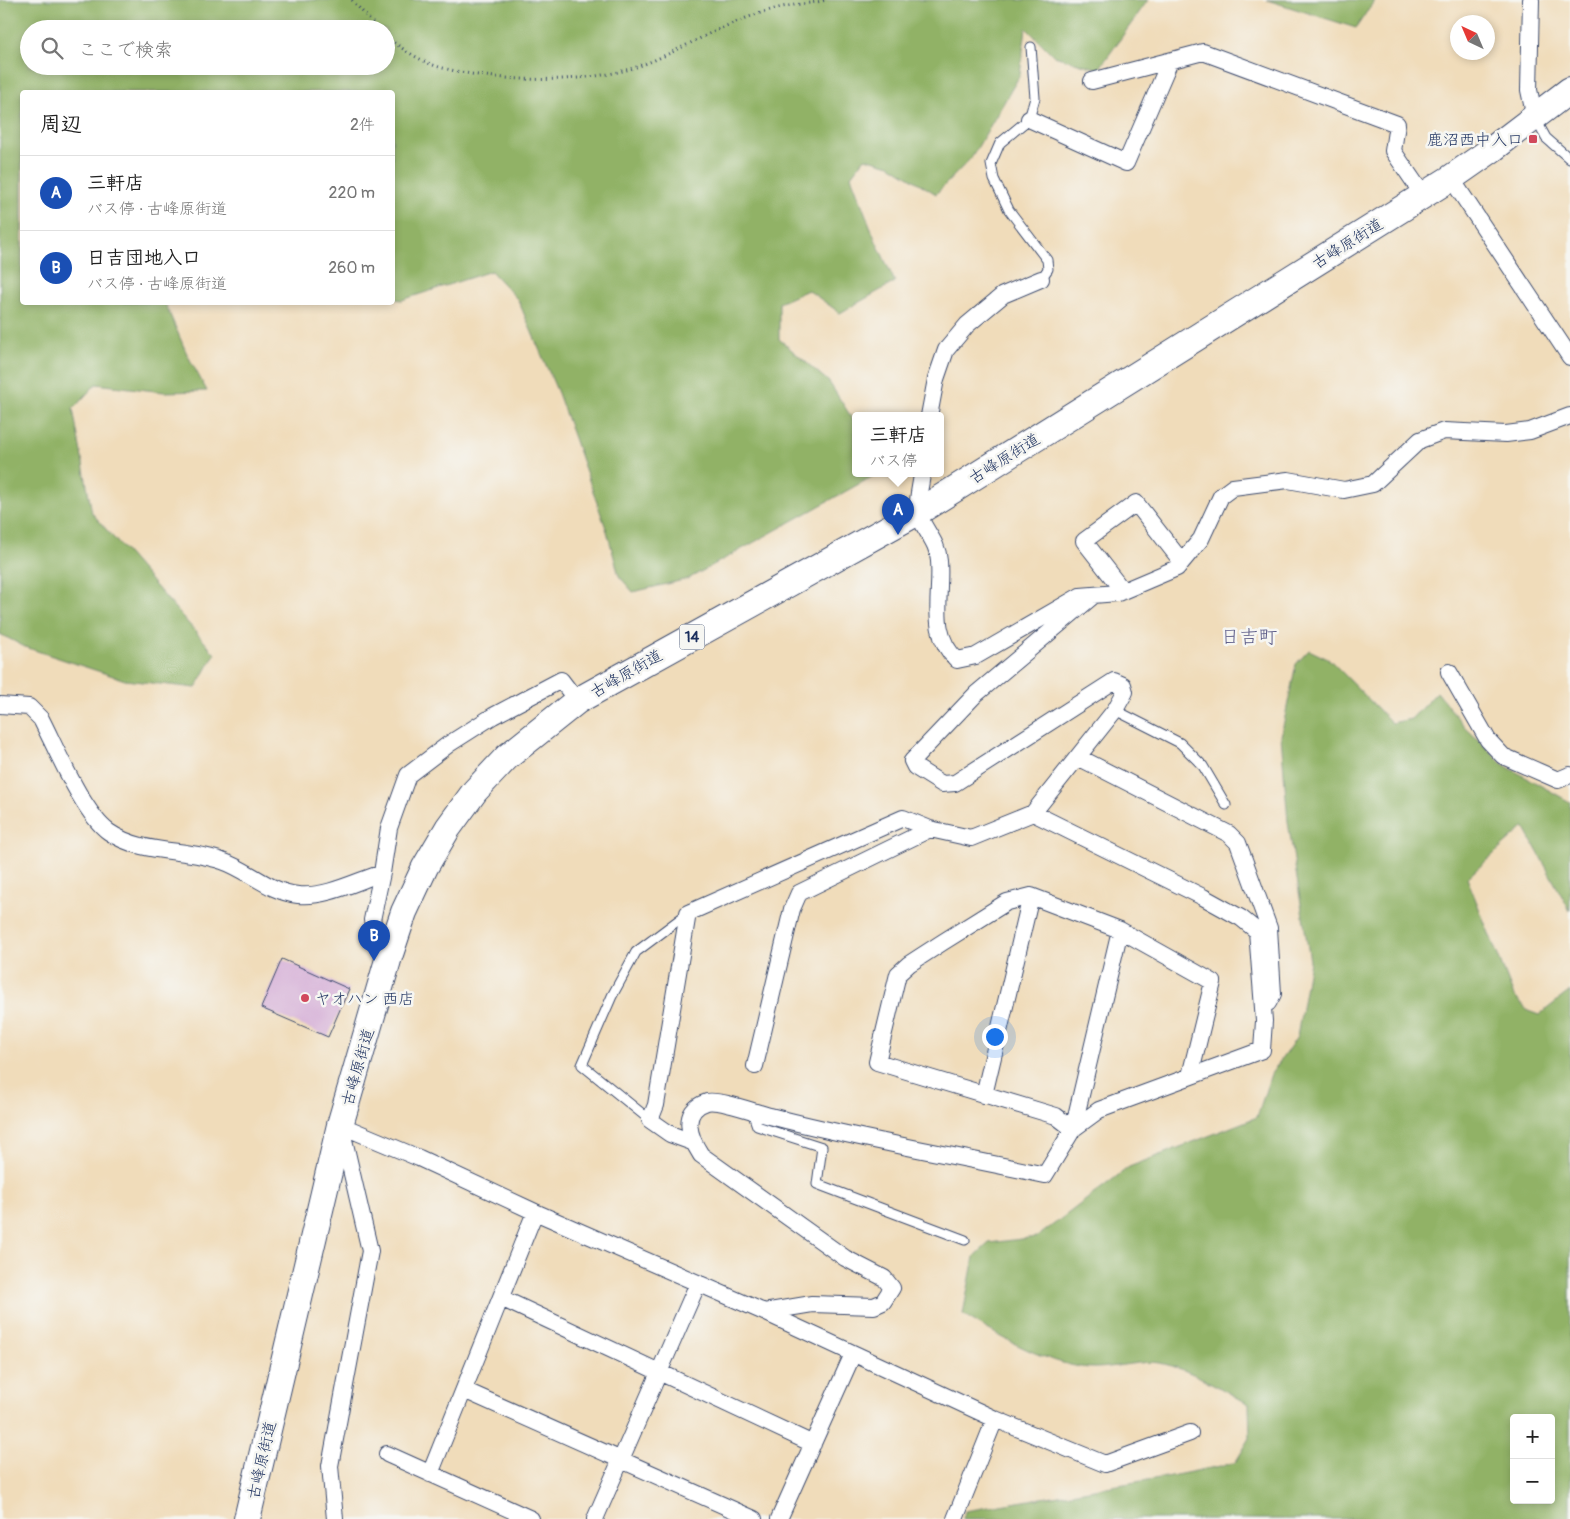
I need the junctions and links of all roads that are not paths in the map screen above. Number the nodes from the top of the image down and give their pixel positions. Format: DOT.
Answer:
graph roads {
  1 [pos="1531,0"];
  2 [pos="1031,46"];
  3 [pos="1170,61"];
  4 [pos="1092,81"];
  5 [pos="1570,90"];
  6 [pos="1535,118"];
  7 [pos="1029,119"];
  8 [pos="1570,159"];
  9 [pos="1451,178"];
  10 [pos="1423,195"];
  11 [pos="1041,279"];
  12 [pos="1570,357"];
  13 [pos="930,412"];
  14 [pos="1570,416"];
  15 [pos="922,477"];
  16 [pos="918,512"];
  17 [pos="1182,562"];
  18 [pos="1123,591"];
  19 [pos="1094,595"];
  20 [pos="1449,672"];
  21 [pos="578,701"];
  22 [pos="0,705"];
  23 [pos="1115,710"];
  24 [pos="1078,757"];
  25 [pos="1570,774"];
  26 [pos="1226,805"];
  27 [pos="1034,812"];
  28 [pos="930,829"];
  29 [pos="382,873"];
  30 [pos="1030,896"];
  31 [pos="688,913"];
  32 [pos="1120,930"];
  33 [pos="388,960"];
  34 [pos="1263,1012"];
  35 [pos="755,1066"];
  36 [pos="1190,1076"];
  37 [pos="984,1095"];
  38 [pos="752,1112"];
  39 [pos="650,1120"];
  40 [pos="340,1125"];
  41 [pos="1072,1129"];
  42 [pos="692,1142"];
  43 [pos="535,1212"];
  44 [pos="964,1240"];
  45 [pos="698,1283"];
  46 [pos="501,1298"];
  47 [pos="764,1312"];
  48 [pos="853,1354"];
  49 [pos="659,1372"];
  50 [pos="464,1390"];
  51 [pos="995,1419"];
  52 [pos="1190,1433"];
  53 [pos="813,1444"];
  54 [pos="387,1454"];
  55 [pos="620,1460"];
  56 [pos="430,1474"];
  57 [pos="247,1519"];
  58 [pos="334,1519"];
  59 [pos="531,1519"];
  60 [pos="594,1519"];
  61 [pos="754,1519"];
  62 [pos="779,1519"];
  63 [pos="955,1519"];
  1 -- 6 [label="street"];
  2 -- 7 [label="lane"];
  3 -- 4 [label="street"];
  3 -- 7 [label="street"];
  3 -- 10 [label="street"];
  5 -- 6 [label="main road, 古峰原街道 / 14"];
  6 -- 8 [label="lane"];
  6 -- 9 [label="main road, 古峰原街道 / 14"];
  7 -- 11 [label="lane"];
  9 -- 10 [label="main road, 古峰原街道 / 14"];
  9 -- 12 [label="street"];
  10 -- 16 [label="main road, 古峰原街道 / 14"];
  11 -- 13 [label="street"];
  14 -- 17 [label="street"];
  15 -- 16 [label="street"];
  16 -- 19 [label="street"];
  16 -- 21 [label="main road, 古峰原街道 / 14"];
  17 -- 18 [label="street"];
  17 -- 18 [label="street"];
  18 -- 19 [label="street"];
  19 -- 23 [label="street"];
  20 -- 25 [label="street"];
  21 -- 29 [label="street"];
  21 -- 33 [label="main road, 古峰原街道 / 14"];
  22 -- 29 [label="street"];
  23 -- 24 [label="street"];
  23 -- 26 [label="lane"];
  24 -- 27 [label="street"];
  24 -- 34 [label="street"];
  27 -- 28 [label="street"];
  27 -- 34 [label="street"];
  28 -- 31 [label="street"];
  28 -- 35 [label="street"];
  29 -- 33 [label="street"];
  30 -- 32 [label="street"];
  30 -- 37 [label="street"];
  30 -- 37 [label="street"];
  31 -- 39 [label="street"];
  31 -- 39 [label="lane"];
  32 -- 36 [label="street"];
  32 -- 41 [label="street"];
  33 -- 40 [label="main road, 古峰原街道 / 14"];
  34 -- 36 [label="street"];
  36 -- 41 [label="street"];
  37 -- 41 [label="street"];
  38 -- 41 [label="street"];
  38 -- 42 [label="street"];
  38 -- 44 [label="lane"];
  39 -- 42 [label="street"];
  40 -- 43 [label="street"];
  40 -- 57 [label="main road, 古峰原街道 / 14"];
  40 -- 58 [label="street"];
  42 -- 47 [label="street"];
  43 -- 45 [label="street"];
  43 -- 46 [label="street"];
  45 -- 47 [label="street"];
  45 -- 49 [label="street"];
  46 -- 49 [label="street"];
  46 -- 50 [label="street"];
  47 -- 48 [label="street"];
  48 -- 51 [label="street"];
  48 -- 53 [label="street"];
  49 -- 53 [label="street"];
  49 -- 55 [label="street"];
  50 -- 55 [label="street"];
  50 -- 56 [label="street"];
  51 -- 52 [label="street"];
  51 -- 63 [label="street"];
  53 -- 62 [label="street"];
  54 -- 56 [label="street"];
  55 -- 60 [label="street"];
  55 -- 61 [label="street"];
  56 -- 59 [label="street"];
}
